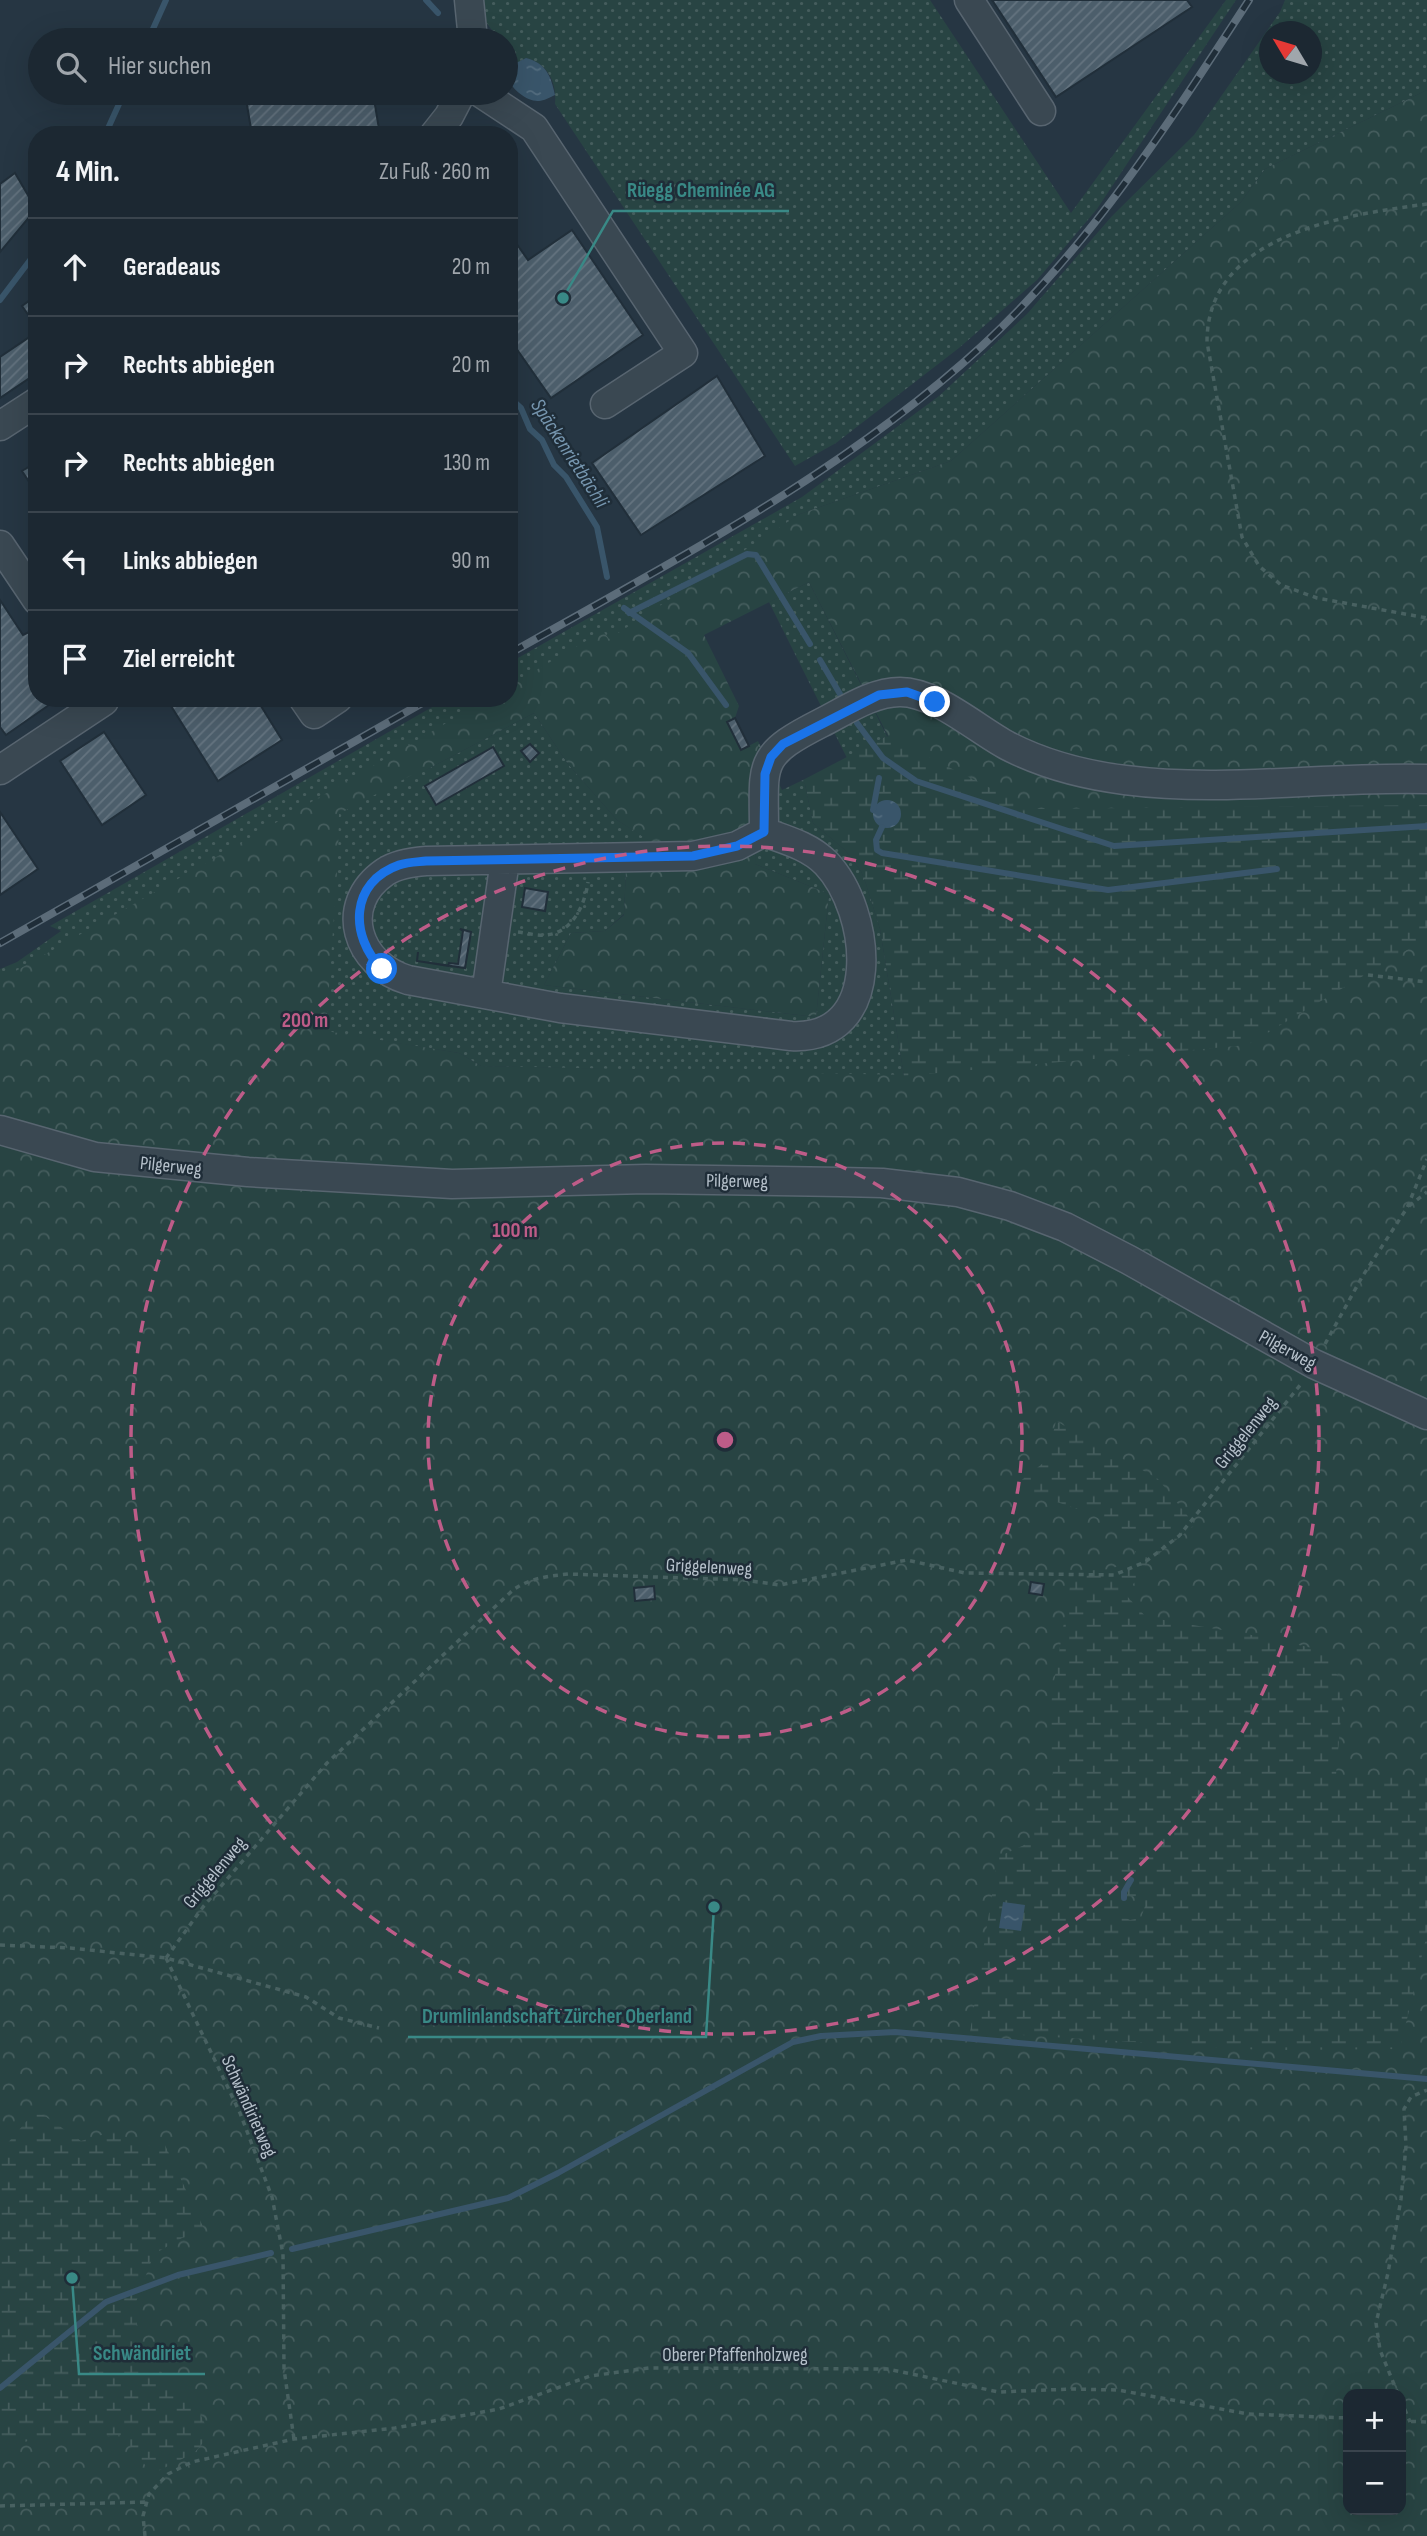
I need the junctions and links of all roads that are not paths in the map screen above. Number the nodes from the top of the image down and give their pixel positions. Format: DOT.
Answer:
graph roads {
  1 [pos="469,0"];
  2 [pos="969,0"];
  3 [pos="472,28"];
  4 [pos="455,105"];
  5 [pos="499,105"];
  6 [pos="1041,111"];
  7 [pos="441,126"];
  8 [pos="606,404"];
  9 [pos="28,408"];
  10 [pos="0,426"];
  11 [pos="0,544"];
  12 [pos="28,586"];
  13 [pos="95,707"];
  14 [pos="0,770"];
  15 [pos="1427,779"];
  16 [pos="764,832"];
  17 [pos="505,860"];
  18 [pos="486,994"];
  19 [pos="0,1130"];
  20 [pos="1427,1415"];
  1 -- 3 [label="street"];
  2 -- 6 [label="street"];
  4 -- 7 [label="street"];
  5 -- 8 [label="street"];
  9 -- 10 [label="street"];
  11 -- 12 [label="street"];
  13 -- 14 [label="street"];
  15 -- 16 [label="street"];
  16 -- 17 [label="street"];
  16 -- 18 [label="street"];
  17 -- 18 [label="street"];
  17 -- 18 [label="street"];
  19 -- 20 [label="street, Pilgerweg"];
}
